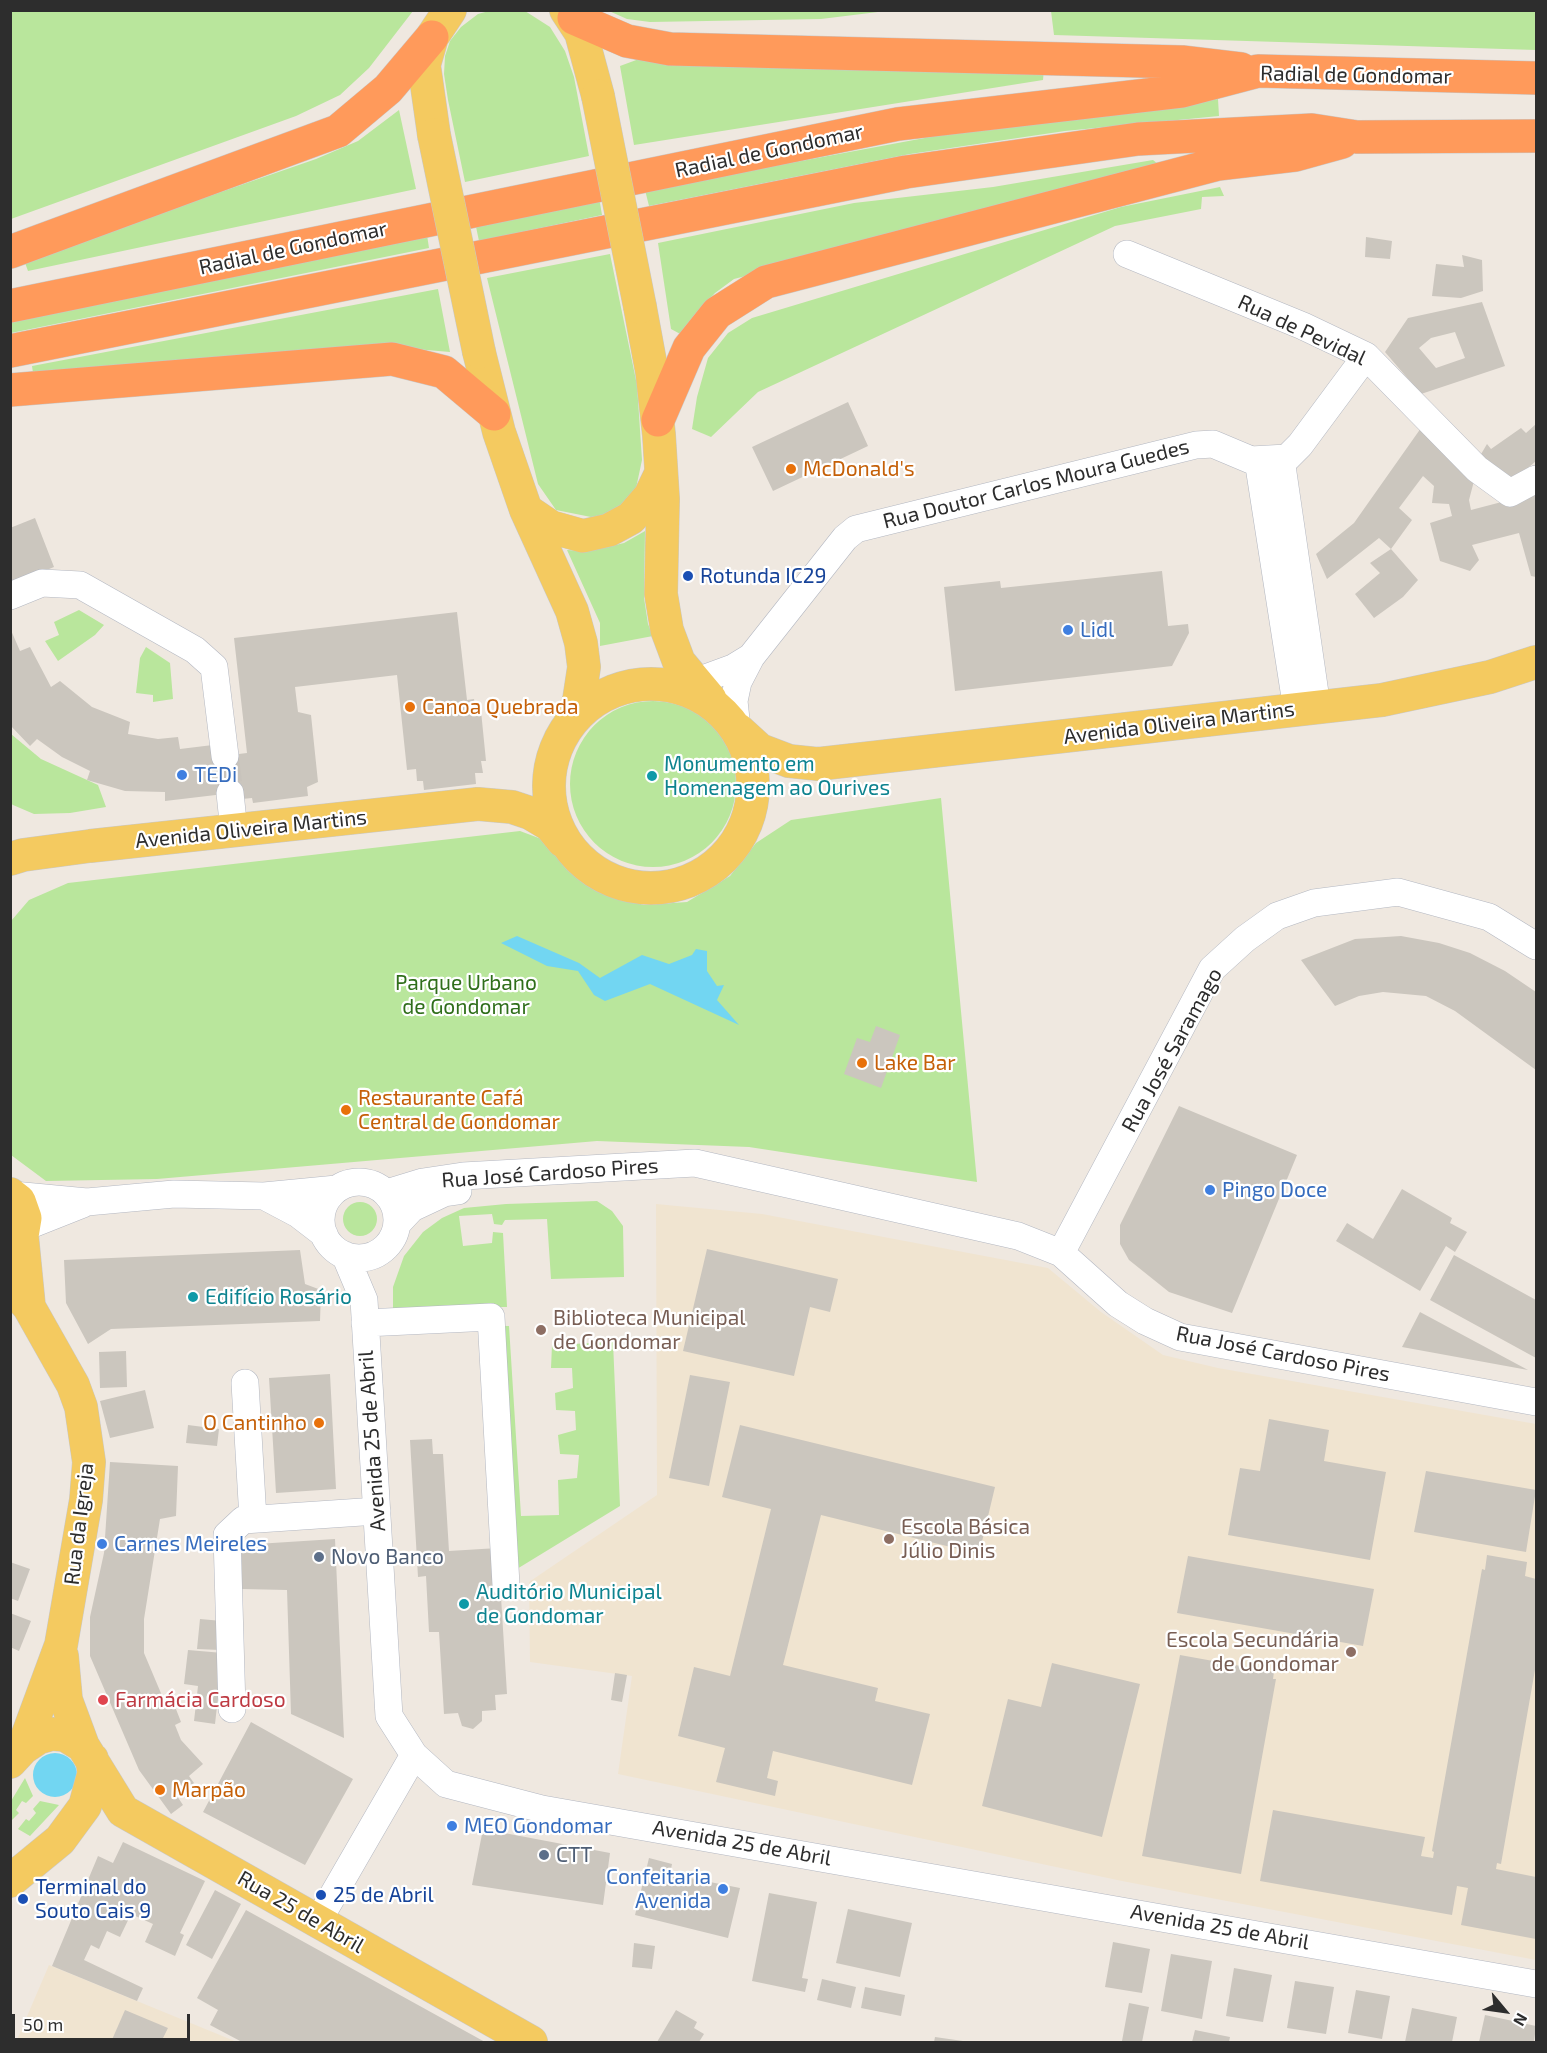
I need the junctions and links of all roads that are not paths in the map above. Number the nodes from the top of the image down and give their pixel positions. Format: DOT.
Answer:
graph roads {
  1 [pos="450,10"];
  2 [pos="570,14"];
  3 [pos="432,37"];
  4 [pos="1258,71"];
  5 [pos="1536,78"];
  6 [pos="1536,136"];
  7 [pos="1357,137"];
  8 [pos="10,252"];
  9 [pos="1126,254"];
  10 [pos="10,306"];
  11 [pos="10,351"];
  12 [pos="1366,356"];
  13 [pos="10,390"];
  14 [pos="494,414"];
  15 [pos="657,420"];
  16 [pos="1269,459"];
  17 [pos="661,473"];
  18 [pos="1536,478"];
  19 [pos="526,510"];
  20 [pos="10,596"];
  21 [pos="751,657"];
  22 [pos="1536,662"];
  23 [pos="694,680"];
  24 [pos="655,683"];
  25 [pos="715,705"];
  26 [pos="1307,709"];
  27 [pos="570,723"];
  28 [pos="737,729"];
  29 [pos="554,752"];
  30 [pos="225,756"];
  31 [pos="818,764"];
  32 [pos="230,793"];
  33 [pos="478,804"];
  34 [pos="748,821"];
  35 [pos="234,831"];
  36 [pos="567,844"];
  37 [pos="15,856"];
  38 [pos="1536,946"];
  39 [pos="679,1170"];
  40 [pos="337,1189"];
  41 [pos="387,1193"];
  42 [pos="12,1194"];
  43 [pos="264,1196"];
  44 [pos="87,1202"];
  45 [pos="397,1224"];
  46 [pos="324,1234"];
  47 [pos="19,1237"];
  48 [pos="381,1251"];
  49 [pos="1061,1253"];
  50 [pos="345,1255"];
  51 [pos="20,1296"];
  52 [pos="364,1312"];
  53 [pos="245,1383"];
  54 [pos="1536,1402"];
  55 [pos="377,1511"];
  56 [pos="253,1519"];
  57 [pos="506,1585"];
  58 [pos="61,1645"];
  59 [pos="232,1709"];
  60 [pos="87,1752"];
  61 [pos="16,1755"];
  62 [pos="414,1755"];
  63 [pos="10,1881"];
  64 [pos="318,1921"];
  65 [pos="1536,1984"];
  66 [pos="531,2043"];
  1 -- 3 [label="main road"];
  2 -- 4 [label="highway"];
  2 -- 15 [label="main road, bridge"];
  3 -- 8 [label="highway"];
  3 -- 14 [label="main road, bridge"];
  4 -- 5 [label="highway, Radial de Gondomar"];
  4 -- 10 [label="highway, Radial de Gondomar"];
  6 -- 7 [label="highway"];
  7 -- 11 [label="highway"];
  7 -- 15 [label="highway"];
  9 -- 12 [label="street, Rua de Pevidal"];
  12 -- 16 [label="street"];
  12 -- 18 [label="street, Rua de Pevidal"];
  13 -- 14 [label="highway"];
  14 -- 19 [label="main road"];
  15 -- 17 [label="main road"];
  16 -- 21 [label="street, Rua Doutor Carlos Moura Guedes"];
  16 -- 26 [label="street"];
  17 -- 19 [label="main road"];
  17 -- 23 [label="main road"];
  19 -- 27 [label="main road"];
  20 -- 30 [label="street"];
  21 -- 23 [label="street, Rua Doutor Carlos Moura Guedes"];
  21 -- 28 [label="street, Rua Doutor Carlos Moura Guedes"];
  22 -- 26 [label="main road, Avenida Oliveira Martins"];
  23 -- 24 [label="street, Rua Doutor Carlos Moura Guedes"];
  23 -- 25 [label="main road"];
  24 -- 25 [label="main road"];
  24 -- 27 [label="main road"];
  25 -- 28 [label="main road"];
  26 -- 31 [label="main road, Avenida Oliveira Martins"];
  27 -- 29 [label="main road"];
  28 -- 31 [label="main road, Avenida Oliveira Martins"];
  28 -- 34 [label="main road"];
  29 -- 33 [label="main road, Avenida Oliveira Martins"];
  29 -- 36 [label="main road"];
  31 -- 34 [label="main road, Avenida Oliveira Martins"];
  32 -- 35 [label="street"];
  33 -- 35 [label="main road, Avenida Oliveira Martins"];
  33 -- 36 [label="main road, Avenida Oliveira Martins"];
  34 -- 36 [label="main road"];
  35 -- 37 [label="main road, Avenida Oliveira Martins"];
  38 -- 49 [label="street, Rua José Saramago"];
  39 -- 41 [label="street, Rua José Cardoso Pires"];
  39 -- 45 [label="street, Rua José Cardoso Pires"];
  39 -- 49 [label="street, Rua José Cardoso Pires"];
  40 -- 41 [label="street"];
  40 -- 43 [label="street"];
  40 -- 46 [label="street"];
  41 -- 45 [label="street"];
  42 -- 44 [label="street"];
  42 -- 47 [label="main road, Rua da Igreja"];
  43 -- 44 [label="street"];
  43 -- 46 [label="street"];
  44 -- 47 [label="street"];
  45 -- 48 [label="street"];
  46 -- 50 [label="street"];
  47 -- 51 [label="main road, Rua da Igreja"];
  48 -- 50 [label="street"];
  48 -- 52 [label="street, Avenida 25 de Abril"];
  49 -- 54 [label="street, Rua José Cardoso Pires"];
  50 -- 52 [label="street, Avenida 25 de Abril"];
  51 -- 58 [label="main road, Rua da Igreja"];
  52 -- 55 [label="street, Avenida 25 de Abril"];
  52 -- 57 [label="street"];
  53 -- 56 [label="street"];
  55 -- 56 [label="street"];
  55 -- 62 [label="street, Avenida 25 de Abril"];
  56 -- 59 [label="street"];
  58 -- 60 [label="main road, Rua da Igreja"];
  58 -- 61 [label="main road, Rua da Igreja"];
  60 -- 61 [label="main road"];
  60 -- 63 [label="main road"];
  60 -- 64 [label="main road, Rua 25 de Abril"];
  62 -- 64 [label="street"];
  62 -- 65 [label="street, Avenida 25 de Abril"];
  64 -- 66 [label="main road, Rua 25 de Abril"];
}
